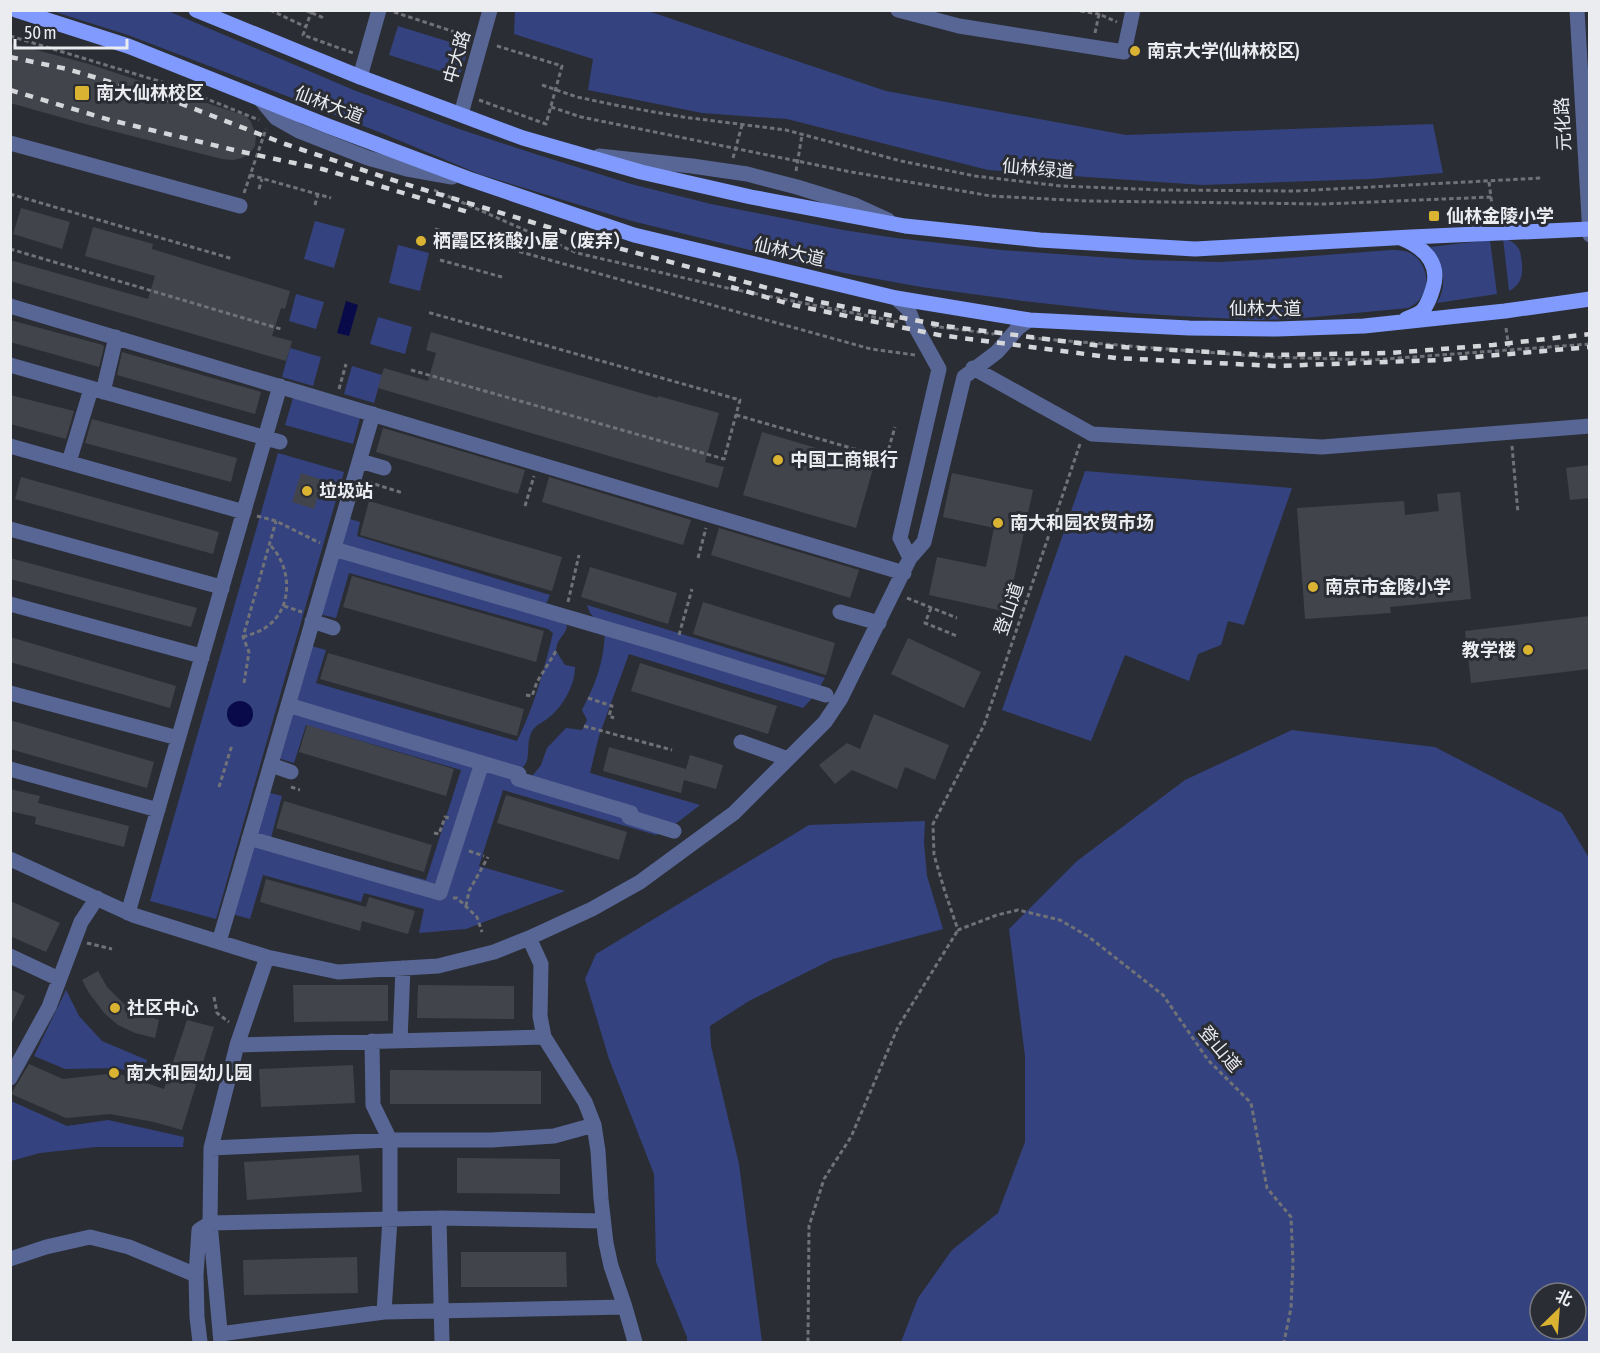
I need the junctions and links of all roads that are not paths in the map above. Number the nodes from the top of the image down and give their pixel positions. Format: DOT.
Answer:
graph roads {
  1 [pos="16,10"];
  2 [pos="196,10"];
  3 [pos="379,10"];
  4 [pos="490,10"];
  5 [pos="898,10"];
  6 [pos="1134,10"];
  7 [pos="1577,10"];
  8 [pos="360,77"];
  9 [pos="461,114"];
  10 [pos="10,142"];
  11 [pos="578,154"];
  12 [pos="240,206"];
  13 [pos="902,226"];
  14 [pos="1589,231"];
  15 [pos="1400,237"];
  16 [pos="896,298"];
  17 [pos="1590,299"];
  18 [pos="10,306"];
  19 [pos="1029,320"];
  20 [pos="1401,322"];
  21 [pos="116,337"];
  22 [pos="10,364"];
  23 [pos="974,368"];
  24 [pos="280,386"];
  25 [pos="97,390"];
  26 [pos="373,414"];
  27 [pos="1590,426"];
  28 [pos="273,440"];
  29 [pos="11,448"];
  30 [pos="360,461"];
  31 [pos="69,462"];
  32 [pos="384,468"];
  33 [pos="244,512"];
  34 [pos="10,529"];
  35 [pos="334,549"];
  36 [pos="907,565"];
  37 [pos="222,589"];
  38 [pos="10,604"];
  39 [pos="840,612"];
  40 [pos="312,621"];
  41 [pos="879,623"];
  42 [pos="333,628"];
  43 [pos="202,657"];
  44 [pos="10,693"];
  45 [pos="826,695"];
  46 [pos="288,705"];
  47 [pos="178,738"];
  48 [pos="741,742"];
  49 [pos="788,759"];
  50 [pos="482,763"];
  51 [pos="271,765"];
  52 [pos="10,769"];
  53 [pos="291,772"];
  54 [pos="158,810"];
  55 [pos="674,831"];
  56 [pos="249,838"];
  57 [pos="10,859"];
  58 [pos="97,898"];
  59 [pos="128,913"];
  60 [pos="529,938"];
  61 [pos="219,942"];
  62 [pos="10,956"];
  63 [pos="267,957"];
  64 [pos="403,968"];
  65 [pos="59,979"];
  66 [pos="544,1036"];
  67 [pos="372,1041"];
  68 [pos="400,1041"];
  69 [pos="237,1045"];
  70 [pos="16,1054"];
  71 [pos="10,1078"];
  72 [pos="594,1125"];
  73 [pos="390,1140"];
  74 [pos="211,1148"];
  75 [pos="439,1218"];
  76 [pos="390,1219"];
  77 [pos="603,1221"];
  78 [pos="210,1223"];
  79 [pos="10,1259"];
  80 [pos="196,1275"];
  81 [pos="625,1307"];
  82 [pos="441,1310"];
  83 [pos="384,1312"];
  84 [pos="220,1338"];
  85 [pos="200,1342"];
  86 [pos="442,1342"];
  87 [pos="634,1342"];
  1 -- 16 [label="main road, 仙林大道"];
  2 -- 8 [label="main road, 仙林大道"];
  3 -- 8 [label="street"];
  4 -- 9 [label="street, 中大路"];
  5 -- 6 [label="street"];
  7 -- 14 [label="street, 元化路"];
  8 -- 9 [label="main road, 仙林大道"];
  9 -- 11 [label="main road, 仙林大道"];
  10 -- 12 [label="street"];
  11 -- 13 [label="main road, 仙林大道"];
  11 -- 13 [label="street"];
  13 -- 15 [label="main road, 仙林大道"];
  14 -- 15 [label="main road, 仙林大道"];
  15 -- 20 [label="main road"];
  16 -- 19 [label="main road, 仙林大道"];
  16 -- 36 [label="street"];
  17 -- 20 [label="main road, 仙林大道"];
  18 -- 21 [label="street"];
  19 -- 20 [label="main road, 仙林大道"];
  19 -- 23 [label="street"];
  21 -- 24 [label="street"];
  21 -- 25 [label="street"];
  22 -- 25 [label="street"];
  23 -- 27 [label="street"];
  23 -- 36 [label="street"];
  24 -- 26 [label="street"];
  24 -- 28 [label="street"];
  25 -- 28 [label="street"];
  25 -- 31 [label="street"];
  26 -- 30 [label="street"];
  26 -- 36 [label="street"];
  28 -- 33 [label="street"];
  29 -- 31 [label="street"];
  30 -- 32 [label="street"];
  30 -- 35 [label="street"];
  31 -- 33 [label="street"];
  33 -- 37 [label="street"];
  34 -- 37 [label="street"];
  35 -- 40 [label="street"];
  35 -- 45 [label="street"];
  36 -- 41 [label="street"];
  37 -- 43 [label="street"];
  38 -- 43 [label="street"];
  39 -- 41 [label="street"];
  40 -- 42 [label="street"];
  40 -- 46 [label="street"];
  41 -- 49 [label="street"];
  43 -- 47 [label="street"];
  44 -- 47 [label="street"];
  46 -- 50 [label="street"];
  46 -- 51 [label="street"];
  47 -- 54 [label="street"];
  48 -- 49 [label="street"];
  49 -- 60 [label="street"];
  50 -- 55 [label="street"];
  50 -- 56 [label="street"];
  51 -- 53 [label="street"];
  51 -- 56 [label="street"];
  52 -- 54 [label="street"];
  54 -- 59 [label="street"];
  56 -- 61 [label="street"];
  57 -- 58 [label="street"];
  58 -- 59 [label="street"];
  58 -- 65 [label="street"];
  59 -- 61 [label="street"];
  60 -- 64 [label="street"];
  60 -- 66 [label="street"];
  61 -- 63 [label="street"];
  62 -- 65 [label="street"];
  63 -- 64 [label="street"];
  63 -- 69 [label="street"];
  64 -- 68 [label="street"];
  65 -- 70 [label="street"];
  66 -- 68 [label="street"];
  66 -- 72 [label="street"];
  67 -- 68 [label="street"];
  67 -- 69 [label="street"];
  67 -- 73 [label="street"];
  69 -- 74 [label="street"];
  70 -- 71 [label="street"];
  72 -- 73 [label="street"];
  72 -- 77 [label="street"];
  73 -- 74 [label="street"];
  73 -- 76 [label="street"];
  74 -- 78 [label="street"];
  75 -- 76 [label="street"];
  75 -- 77 [label="street"];
  75 -- 82 [label="street"];
  76 -- 78 [label="street"];
  76 -- 83 [label="street"];
  77 -- 81 [label="street"];
  78 -- 80 [label="street"];
  78 -- 84 [label="street"];
  79 -- 80 [label="street"];
  80 -- 85 [label="street"];
  81 -- 82 [label="street"];
  81 -- 87 [label="street"];
  82 -- 83 [label="street"];
  82 -- 86 [label="street"];
  83 -- 84 [label="street"];
}
